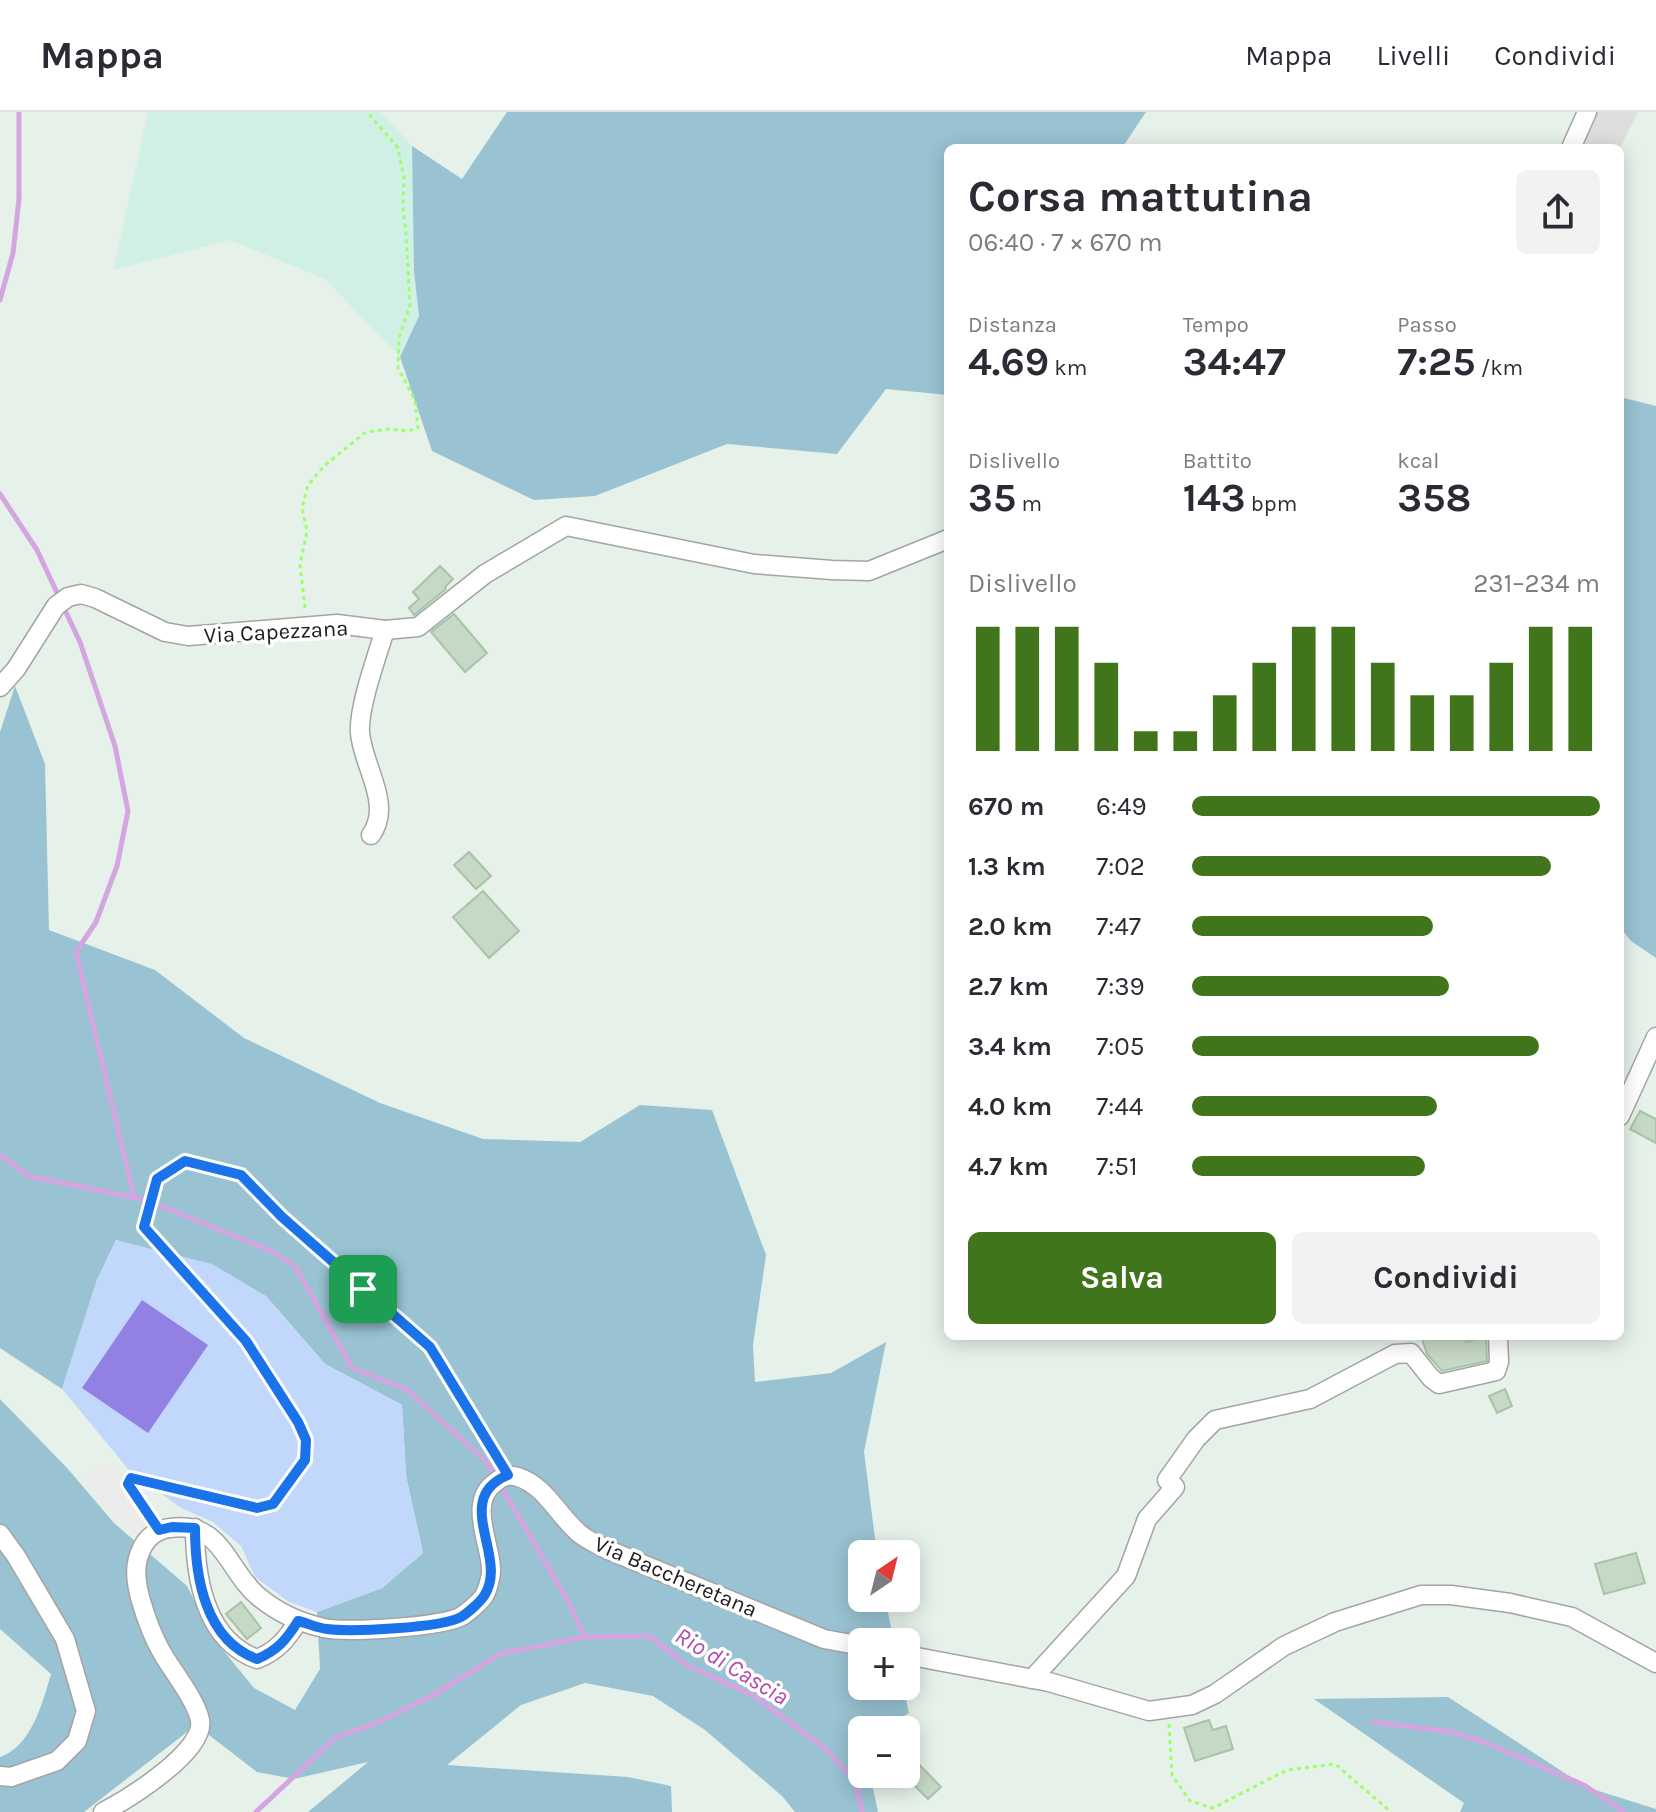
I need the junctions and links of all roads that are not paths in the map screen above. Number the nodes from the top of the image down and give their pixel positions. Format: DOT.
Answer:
graph roads {
  1 [pos="1587,112"];
  2 [pos="1573,144"];
  3 [pos="944,541"];
  4 [pos="385,630"];
  5 [pos="0,687"];
  6 [pos="371,835"];
  7 [pos="1656,1037"];
  8 [pos="1624,1107"];
  9 [pos="1498,1340"];
  10 [pos="195,1528"];
  11 [pos="0,1534"];
  12 [pos="298,1621"];
  13 [pos="848,1643"];
  14 [pos="920,1658"];
  15 [pos="1656,1663"];
  16 [pos="1032,1679"];
  17 [pos="0,1776"];
  18 [pos="103,1812"];
  1 -- 2 [label="street"];
  3 -- 4 [label="street, Via Capezzana"];
  4 -- 5 [label="street, Via Capezzana"];
  4 -- 6 [label="street"];
  7 -- 8 [label="street"];
  9 -- 16 [label="street"];
  10 -- 12 [label="street"];
  10 -- 12 [label="street"];
  10 -- 18 [label="street"];
  11 -- 17 [label="street"];
  12 -- 13 [label="street, Via Baccheretana"];
  14 -- 16 [label="street"];
  15 -- 16 [label="street"];
}
